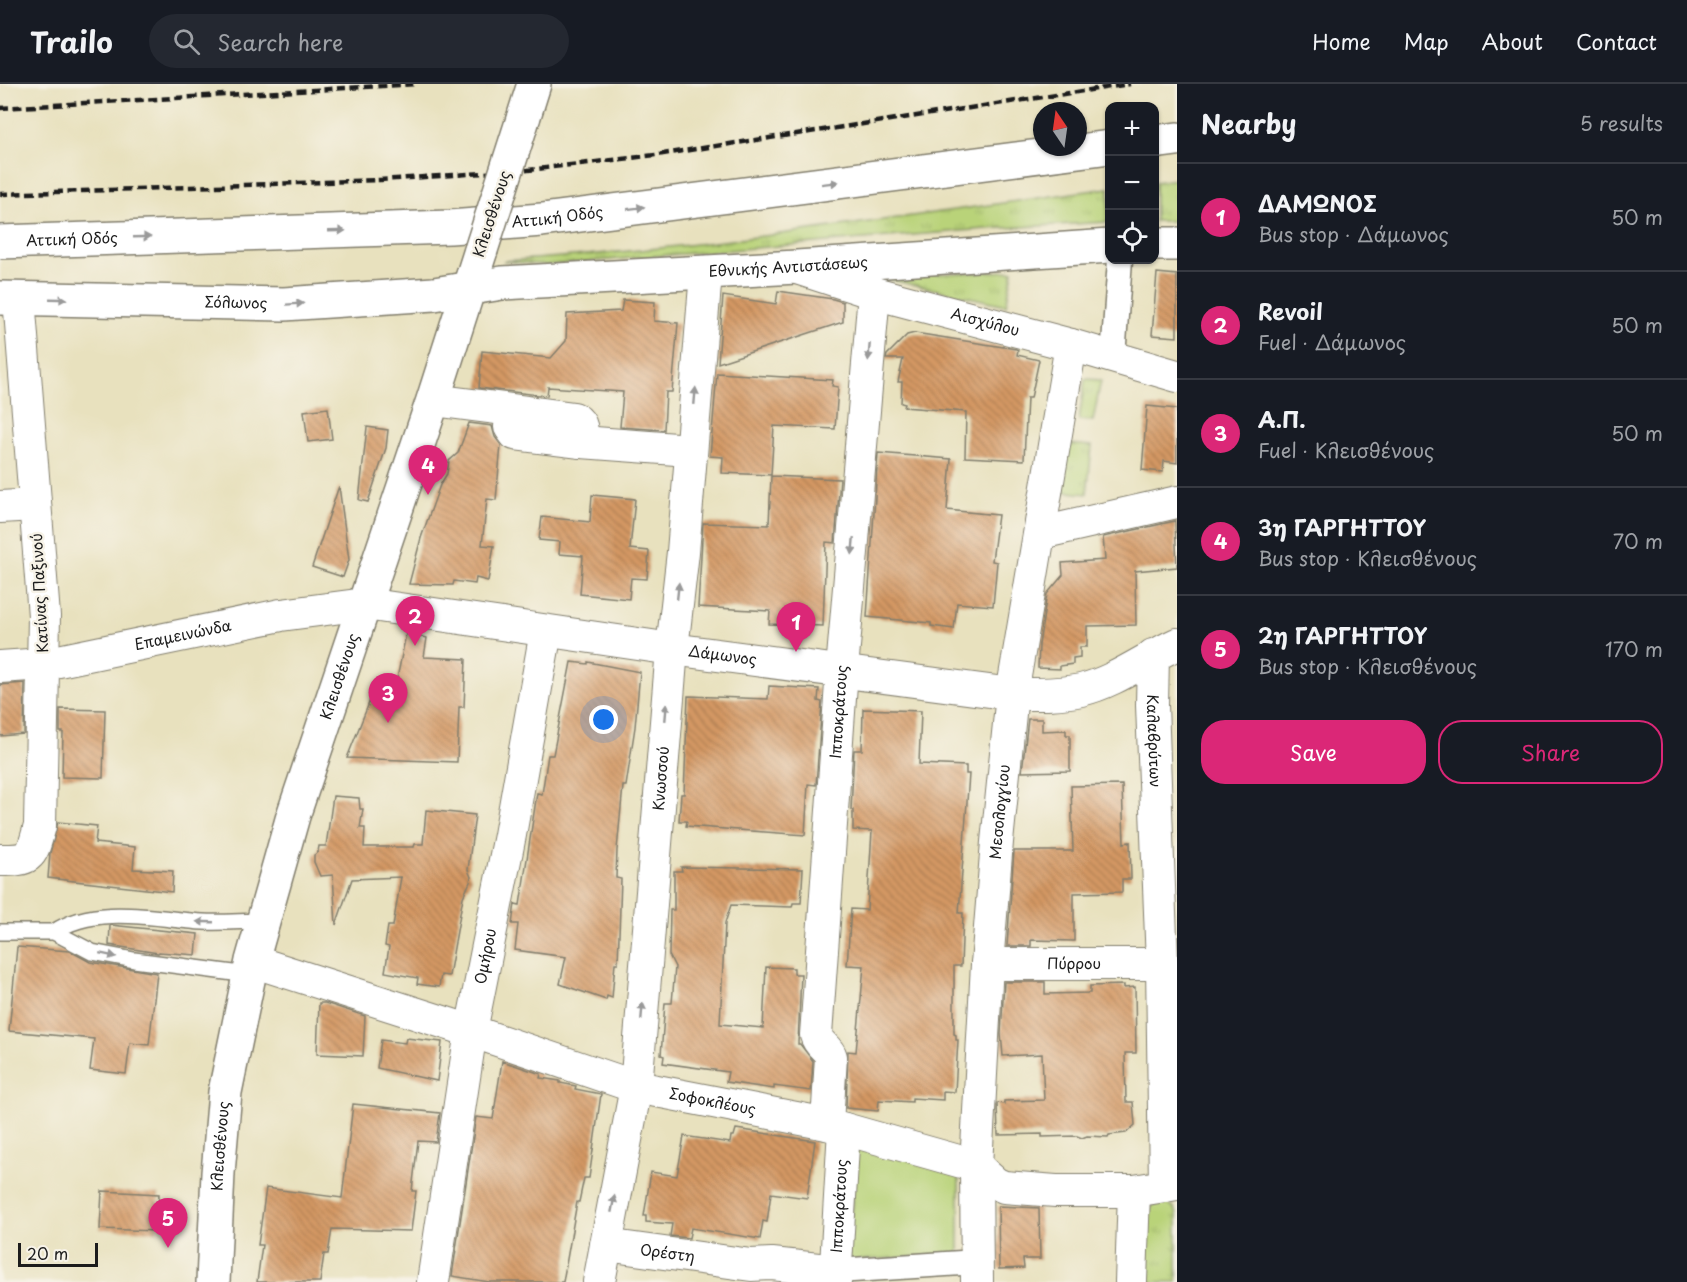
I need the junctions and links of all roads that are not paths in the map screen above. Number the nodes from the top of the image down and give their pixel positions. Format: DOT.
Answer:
graph roads {
  1 [pos="534,84"];
  2 [pos="1177,139"];
  3 [pos="1159,141"];
  4 [pos="1105,148"];
  5 [pos="0,242"];
  6 [pos="1159,244"];
  7 [pos="1177,244"];
  8 [pos="1105,246"];
  9 [pos="1120,264"];
  10 [pos="797,267"];
  11 [pos="706,273"];
  12 [pos="469,288"];
  13 [pos="874,293"];
  14 [pos="9,298"];
  15 [pos="1071,345"];
  16 [pos="1113,357"];
  17 [pos="1177,376"];
  18 [pos="433,400"];
  19 [pos="690,450"];
  20 [pos="1177,501"];
  21 [pos="35,505"];
  22 [pos="0,507"];
  23 [pos="1041,533"];
  24 [pos="365,604"];
  25 [pos="546,631"];
  26 [pos="672,649"];
  27 [pos="1165,650"];
  28 [pos="44,664"];
  29 [pos="0,667"];
  30 [pos="842,670"];
  31 [pos="1012,694"];
  32 [pos="0,860"];
  33 [pos="264,921"];
  34 [pos="0,932"];
  35 [pos="54,933"];
  36 [pos="987,964"];
  37 [pos="1162,964"];
  38 [pos="251,968"];
  39 [pos="471,1031"];
  40 [pos="636,1087"];
  41 [pos="836,1127"];
  42 [pos="976,1166"];
  43 [pos="1171,1185"];
  44 [pos="1134,1191"];
  45 [pos="606,1245"];
  46 [pos="977,1272"];
  47 [pos="836,1276"];
  48 [pos="213,1282"];
  49 [pos="433,1282"];
  50 [pos="599,1282"];
  51 [pos="1131,1282"];
  1 -- 12 [label="main road, Κλεισθένους, bridge"];
  2 -- 3 [label="main road"];
  5 -- 4 [label="main road, Αττική Οδός, one-way"];
  6 -- 7 [label="main road"];
  8 -- 10 [label="main road, Εθνικής Αντιστάσεως"];
  9 -- 16 [label="street"];
  10 -- 11 [label="main road, Εθνικής Αντιστάσεως"];
  10 -- 13 [label="street, Αισχύλου"];
  11 -- 12 [label="main road, Εθνικής Αντιστάσεως"];
  19 -- 11 [label="street, Κνωσσού, one-way"];
  14 -- 12 [label="main road, Σόλωνος, one-way"];
  12 -- 18 [label="main road, Κλεισθένους"];
  13 -- 15 [label="street, Αισχύλου"];
  13 -- 30 [label="street, Ιπποκράτους, one-way"];
  14 -- 21 [label="street, Κατίνας Παξινού"];
  15 -- 16 [label="street, Αισχύλου"];
  15 -- 23 [label="street, Μεσολογγίου"];
  16 -- 17 [label="street, Αισχύλου"];
  18 -- 19 [label="street"];
  18 -- 24 [label="main road, Κλεισθένους"];
  26 -- 19 [label="street, Κνωσσού, one-way"];
  20 -- 23 [label="street"];
  21 -- 22 [label="street"];
  21 -- 28 [label="street, Κατίνας Παξινού"];
  23 -- 31 [label="street, Μεσολογγίου"];
  24 -- 25 [label="street, Δάμωνος"];
  24 -- 28 [label="street, Επαμεινώνδα"];
  24 -- 33 [label="main road, Κλεισθένους"];
  25 -- 26 [label="street, Δάμωνος"];
  25 -- 39 [label="street, Ομήρου"];
  26 -- 30 [label="street, Δάμωνος"];
  40 -- 26 [label="street, Κνωσσού, one-way"];
  27 -- 31 [label="street, Δάμωνος"];
  27 -- 37 [label="street, Καλαβρύτων"];
  28 -- 29 [label="street, Επαμεινώνδα"];
  28 -- 32 [label="street, Κατίνας Παξινού"];
  30 -- 31 [label="street, Δάμωνος"];
  30 -- 41 [label="street, Ιπποκράτους"];
  31 -- 36 [label="street, Μεσολογγίου"];
  33 -- 35 [label="lane, one-way"];
  33 -- 38 [label="main road, Κλεισθένους"];
  34 -- 35 [label="lane"];
  35 -- 38 [label="lane, one-way"];
  36 -- 37 [label="street, Πύρρου"];
  36 -- 42 [label="street, Μεσολογγίου"];
  37 -- 43 [label="street, Καλαβρύτων"];
  38 -- 39 [label="street, Σοφοκλέους"];
  38 -- 48 [label="main road, Κλεισθένους"];
  39 -- 40 [label="street, Σοφοκλέους"];
  39 -- 49 [label="street, Ομήρου"];
  40 -- 41 [label="street, Σοφοκλέους"];
  45 -- 40 [label="street, Κνωσσού, one-way"];
  41 -- 42 [label="street, Σοφοκλέους"];
  41 -- 47 [label="street, Ιπποκράτους"];
  42 -- 44 [label="street, Σοφοκλέους"];
  42 -- 46 [label="street, Μεσολογγίου"];
  43 -- 44 [label="street, Σοφοκλέους"];
  44 -- 51 [label="street"];
  45 -- 47 [label="street, Ορέστη"];
  45 -- 50 [label="street, Κνωσσού"];
  46 -- 47 [label="street"];
}
